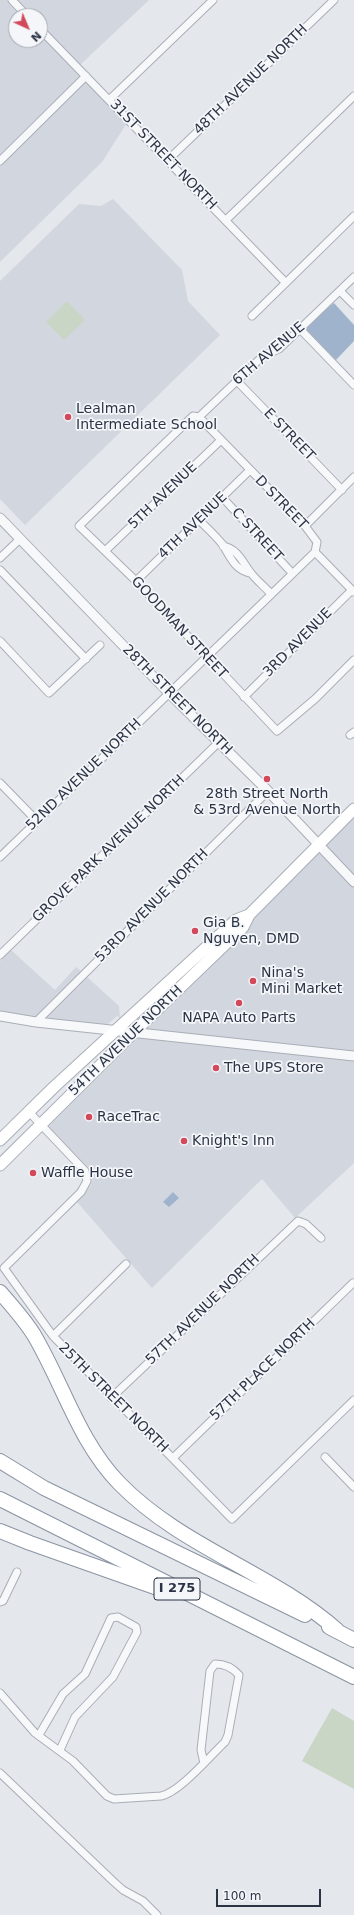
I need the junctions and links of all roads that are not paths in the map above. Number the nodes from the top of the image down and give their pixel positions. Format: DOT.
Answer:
graph roads {
  1 [pos="12,0"];
  2 [pos="213,0"];
  3 [pos="334,0"];
  4 [pos="20,8"];
  5 [pos="48,37"];
  6 [pos="86,76"];
  7 [pos="354,96"];
  8 [pos="109,100"];
  9 [pos="168,160"];
  10 [pos="0,161"];
  11 [pos="354,216"];
  12 [pos="226,220"];
  13 [pos="354,277"];
  14 [pos="285,282"];
  15 [pos="340,291"];
  16 [pos="354,305"];
  17 [pos="252,316"];
  18 [pos="300,329"];
  19 [pos="237,381"];
  20 [pos="354,385"];
  21 [pos="199,417"];
  22 [pos="221,440"];
  23 [pos="250,470"];
  24 [pos="354,477"];
  25 [pos="342,490"];
  26 [pos="222,497"];
  27 [pos="0,518"];
  28 [pos="199,520"];
  29 [pos="79,526"];
  30 [pos="305,526"];
  31 [pos="20,539"];
  32 [pos="105,551"];
  33 [pos="315,552"];
  34 [pos="0,558"];
  35 [pos="0,570"];
  36 [pos="292,573"];
  37 [pos="136,581"];
  38 [pos="353,591"];
  39 [pos="271,594"];
  40 [pos="0,642"];
  41 [pos="100,645"];
  42 [pos="206,657"];
  43 [pos="86,659"];
  44 [pos="354,660"];
  45 [pos="169,693"];
  46 [pos="244,697"];
  47 [pos="219,742"];
  48 [pos="0,784"];
  49 [pos="268,791"];
  50 [pos="354,809"];
  51 [pos="37,821"];
  52 [pos="318,844"];
  53 [pos="0,857"];
  54 [pos="354,882"];
  55 [pos="249,915"];
  56 [pos="0,955"];
  57 [pos="0,1016"];
  58 [pos="36,1022"];
  59 [pos="116,1030"];
  60 [pos="133,1033"];
  61 [pos="354,1056"];
  62 [pos="29,1112"];
  63 [pos="41,1125"];
  64 [pos="0,1140"];
  65 [pos="0,1165"];
  66 [pos="321,1238"];
  67 [pos="126,1264"];
  68 [pos="353,1283"];
  69 [pos="0,1292"];
  70 [pos="53,1336"];
  71 [pos="111,1398"];
  72 [pos="354,1400"];
  73 [pos="325,1457"];
  74 [pos="173,1458"];
  75 [pos="0,1461"];
  76 [pos="354,1487"];
  77 [pos="0,1499"];
  78 [pos="0,1531"];
  79 [pos="17,1572"];
  80 [pos="0,1602"];
  81 [pos="231,1616"];
  82 [pos="337,1630"];
  83 [pos="354,1640"];
  84 [pos="354,1677"];
  85 [pos="0,1693"];
  86 [pos="39,1735"];
  87 [pos="60,1750"];
  88 [pos="204,1763"];
  89 [pos="0,1773"];
  90 [pos="157,1915"];
  1 -- 4 [label="street"];
  2 -- 8 [label="street"];
  3 -- 9 [label="street, 48TH AVENUE NORTH"];
  5 -- 6 [label="street, 31ST STREET NORTH"];
  6 -- 8 [label="street, 31ST STREET NORTH"];
  6 -- 10 [label="street"];
  7 -- 12 [label="street"];
  8 -- 9 [label="street, 31ST STREET NORTH"];
  9 -- 12 [label="street, 31ST STREET NORTH"];
  11 -- 14 [label="street"];
  12 -- 14 [label="street, 31ST STREET NORTH"];
  13 -- 15 [label="street, 6TH AVENUE"];
  14 -- 17 [label="street"];
  15 -- 16 [label="street"];
  15 -- 18 [label="street, 6TH AVENUE"];
  18 -- 19 [label="street, 6TH AVENUE"];
  18 -- 20 [label="street"];
  19 -- 21 [label="street, 6TH AVENUE"];
  19 -- 25 [label="street, E STREET"];
  21 -- 22 [label="street, D STREET"];
  21 -- 29 [label="street, 6TH AVENUE"];
  22 -- 23 [label="street, D STREET"];
  22 -- 32 [label="street, 5TH AVENUE"];
  23 -- 26 [label="street, 4TH AVENUE"];
  23 -- 30 [label="street, D STREET"];
  24 -- 25 [label="street"];
  25 -- 30 [label="street"];
  26 -- 28 [label="street, 4TH AVENUE"];
  26 -- 36 [label="street, C STREET"];
  27 -- 31 [label="street, 28TH STREET NORTH"];
  28 -- 37 [label="street, 4TH AVENUE"];
  28 -- 39 [label="street"];
  29 -- 32 [label="street, GOODMAN STREET"];
  30 -- 33 [label="street, D STREET"];
  31 -- 34 [label="street"];
  31 -- 45 [label="street, 28TH STREET NORTH"];
  32 -- 37 [label="street, GOODMAN STREET"];
  33 -- 36 [label="street, 52ND AVENUE NORTH"];
  33 -- 38 [label="street"];
  35 -- 43 [label="street"];
  36 -- 39 [label="street, 52ND AVENUE NORTH"];
  37 -- 42 [label="street, GOODMAN STREET"];
  38 -- 46 [label="street, 3RD AVENUE"];
  39 -- 42 [label="street, 52ND AVENUE NORTH"];
  40 -- 43 [label="street"];
  41 -- 43 [label="street"];
  42 -- 45 [label="street, 52ND AVENUE NORTH"];
  42 -- 46 [label="street, GOODMAN STREET"];
  44 -- 46 [label="street, GOODMAN STREET"];
  45 -- 47 [label="street, 28TH STREET NORTH"];
  45 -- 51 [label="street, 52ND AVENUE NORTH"];
  47 -- 49 [label="street, 28TH STREET NORTH"];
  47 -- 56 [label="street, GROVE PARK AVENUE NORTH"];
  48 -- 51 [label="street"];
  49 -- 52 [label="street, 28TH STREET NORTH"];
  49 -- 58 [label="street, 53RD AVENUE NORTH"];
  50 -- 52 [label="main road, 54TH AVENUE NORTH"];
  51 -- 53 [label="street, 52ND AVENUE NORTH"];
  52 -- 54 [label="street, 28TH STREET NORTH"];
  52 -- 55 [label="main road, 54TH AVENUE NORTH"];
  55 -- 59 [label="main road, 54TH AVENUE NORTH"];
  55 -- 60 [label="main road, 54TH AVENUE NORTH"];
  57 -- 58 [label="street"];
  58 -- 59 [label="street"];
  59 -- 60 [label="street"];
  59 -- 62 [label="main road, 54TH AVENUE NORTH"];
  60 -- 61 [label="street"];
  60 -- 63 [label="main road, 54TH AVENUE NORTH"];
  62 -- 63 [label="street"];
  62 -- 64 [label="main road, 54TH AVENUE NORTH"];
  63 -- 65 [label="main road, 54TH AVENUE NORTH"];
  63 -- 70 [label="street, 25TH STREET NORTH"];
  66 -- 71 [label="street, 57TH AVENUE NORTH"];
  67 -- 70 [label="street"];
  68 -- 74 [label="street, 57TH PLACE NORTH"];
  69 -- 82 [label="highway"];
  70 -- 71 [label="street, 25TH STREET NORTH"];
  71 -- 74 [label="street, 25TH STREET NORTH"];
  72 -- 74 [label="street, 25TH STREET NORTH"];
  73 -- 76 [label="street"];
  75 -- 82 [label="highway, I 275"];
  77 -- 81 [label="highway, I 275"];
  78 -- 81 [label="highway"];
  79 -- 80 [label="street"];
  81 -- 84 [label="highway, I 275"];
  82 -- 83 [label="highway, I 275"];
  85 -- 86 [label="street"];
  86 -- 87 [label="street"];
  86 -- 87 [label="street"];
  87 -- 88 [label="street"];
  88 -- 88 [label="street"];
  89 -- 90 [label="street"];
}
